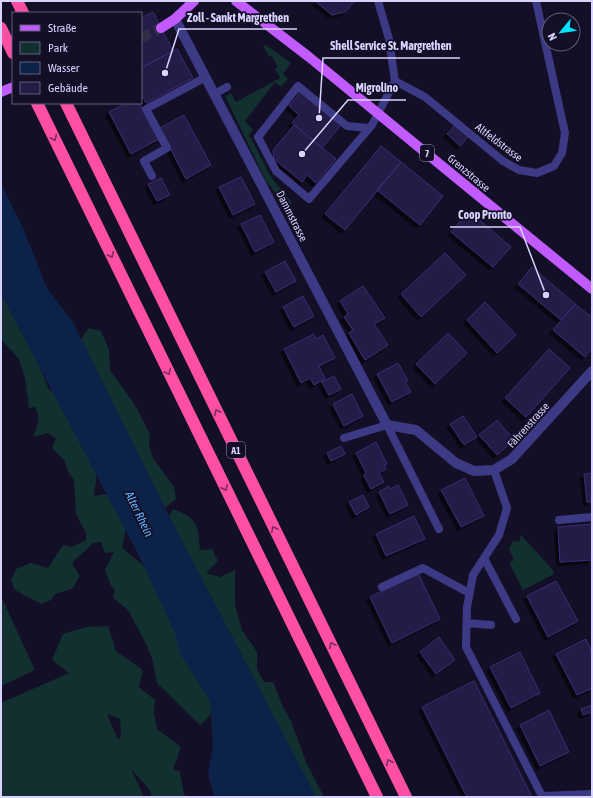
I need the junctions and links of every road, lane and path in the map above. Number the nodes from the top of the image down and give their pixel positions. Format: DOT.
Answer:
graph roads {
  1 [pos="17,1"];
  2 [pos="194,1"];
  3 [pos="378,1"];
  4 [pos="536,1"];
  5 [pos="240,2"];
  6 [pos="22,12"];
  7 [pos="176,19"];
  8 [pos="1,28"];
  9 [pos="161,28"];
  10 [pos="12,51"];
  11 [pos="206,77"];
  12 [pos="395,82"];
  13 [pos="12,87"];
  14 [pos="227,87"];
  15 [pos="1,92"];
  16 [pos="214,94"];
  17 [pos="37,104"];
  18 [pos="66,104"];
  19 [pos="378,113"];
  20 [pos="369,128"];
  21 [pos="152,176"];
  22 [pos="592,288"];
  23 [pos="592,371"];
  24 [pos="387,425"];
  25 [pos="344,438"];
  26 [pos="494,470"];
  27 [pos="592,517"];
  28 [pos="559,520"];
  29 [pos="439,528"];
  30 [pos="484,558"];
  31 [pos="382,587"];
  32 [pos="469,593"];
  33 [pos="516,619"];
  34 [pos="467,623"];
  35 [pos="491,625"];
  36 [pos="592,794"];
  37 [pos="377,797"];
  38 [pos="406,797"];
  1 -- 6 [label="highway"];
  2 -- 7 [label="main road"];
  3 -- 12 [label="lane"];
  4 -- 12 [label="lane, Altfeldstrasse"];
  5 -- 19 [label="main road, Grenzstrasse / 7"];
  7 -- 9 [label="main road"];
  7 -- 11 [label="street, Dammstrasse"];
  8 -- 10 [label="highway"];
  11 -- 16 [label="street, Dammstrasse"];
  11 -- 21 [label="lane"];
  12 -- 19 [label="lane"];
  13 -- 15 [label="main road"];
  14 -- 16 [label="lane"];
  16 -- 24 [label="street, Dammstrasse"];
  17 -- 37 [label="highway, A1, one-way"];
  38 -- 18 [label="highway, A1, one-way"];
  19 -- 20 [label="lane"];
  19 -- 22 [label="main road, Grenzstrasse / 7"];
  20 -- 20 [label="lane"];
  23 -- 26 [label="street, Fährenstrasse"];
  24 -- 25 [label="lane"];
  24 -- 26 [label="street, Fährenstrasse"];
  24 -- 29 [label="lane"];
  26 -- 30 [label="lane"];
  27 -- 28 [label="lane"];
  30 -- 32 [label="lane"];
  30 -- 33 [label="lane"];
  31 -- 32 [label="lane"];
  32 -- 34 [label="lane"];
  34 -- 35 [label="lane"];
  34 -- 36 [label="lane"];
}
